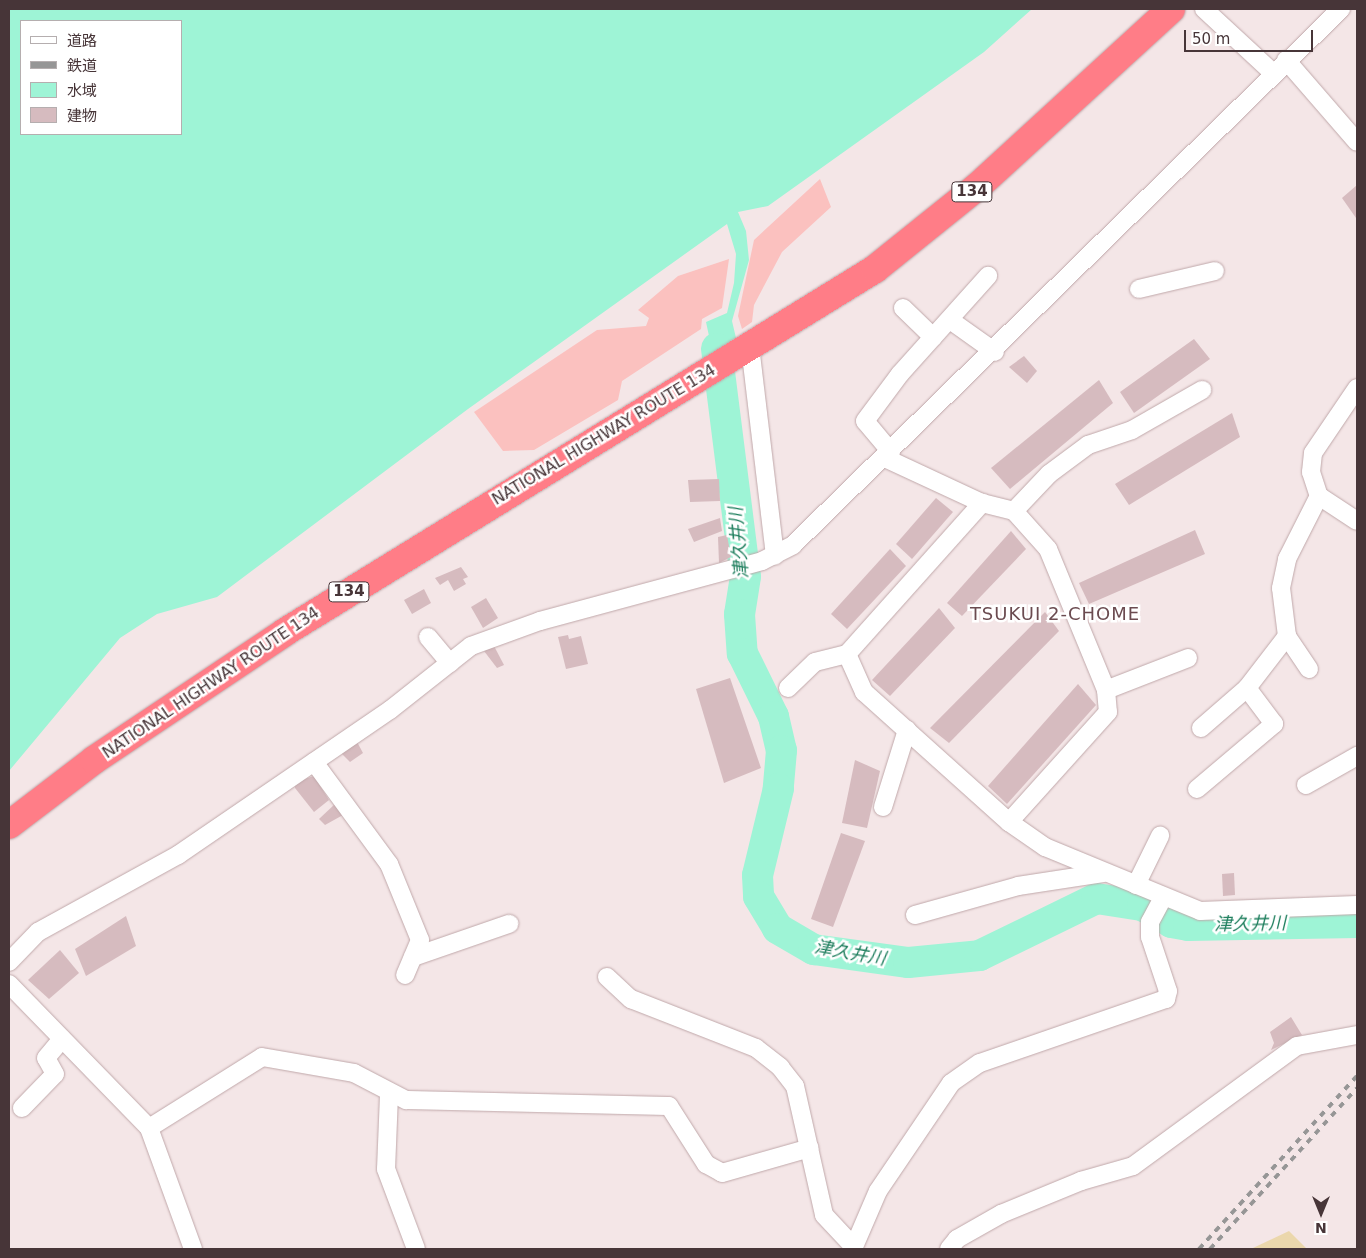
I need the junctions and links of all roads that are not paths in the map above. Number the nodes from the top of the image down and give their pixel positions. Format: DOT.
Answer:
graph roads {
  1 [pos="1171,9"];
  2 [pos="1204,9"];
  3 [pos="1341,9"];
  4 [pos="1280,66"];
  5 [pos="1357,142"];
  6 [pos="1215,271"];
  7 [pos="988,276"];
  8 [pos="1139,289"];
  9 [pos="903,308"];
  10 [pos="950,320"];
  11 [pos="933,337"];
  12 [pos="750,346"];
  13 [pos="995,352"];
  14 [pos="1357,388"];
  15 [pos="1202,390"];
  16 [pos="888,455"];
  17 [pos="1319,496"];
  18 [pos="982,503"];
  19 [pos="1014,511"];
  20 [pos="1357,521"];
  21 [pos="768,558"];
  22 [pos="1287,636"];
  23 [pos="428,637"];
  24 [pos="847,654"];
  25 [pos="1188,658"];
  26 [pos="450,663"];
  27 [pos="1309,669"];
  28 [pos="788,688"];
  29 [pos="1247,688"];
  30 [pos="1106,690"];
  31 [pos="1201,728"];
  32 [pos="907,730"];
  33 [pos="1357,756"];
  34 [pos="314,762"];
  35 [pos="1306,785"];
  36 [pos="1197,789"];
  37 [pos="883,807"];
  38 [pos="1009,822"];
  39 [pos="9,825"];
  40 [pos="1160,836"];
  41 [pos="1103,873"];
  42 [pos="1136,885"];
  43 [pos="1161,901"];
  44 [pos="1357,905"];
  45 [pos="915,915"];
  46 [pos="509,924"];
  47 [pos="413,957"];
  48 [pos="9,962"];
  49 [pos="405,974"];
  50 [pos="607,977"];
  51 [pos="9,984"];
  52 [pos="1357,1035"];
  53 [pos="62,1039"];
  54 [pos="390,1095"];
  55 [pos="22,1108"];
  56 [pos="149,1128"];
  57 [pos="810,1148"];
  58 [pos="853,1248"];
  59 [pos="194,1249"];
  60 [pos="416,1249"];
  61 [pos="949,1249"];
  1 -- 12 [label="highway, NATIONAL HIGHWAY ROUTE 134 / 134"];
  2 -- 4 [label="street"];
  3 -- 4 [label="street"];
  4 -- 5 [label="street"];
  4 -- 13 [label="street"];
  6 -- 8 [label="street"];
  7 -- 10 [label="street"];
  9 -- 11 [label="street"];
  10 -- 11 [label="street"];
  10 -- 13 [label="street"];
  11 -- 16 [label="street"];
  12 -- 21 [label="street"];
  12 -- 39 [label="highway, NATIONAL HIGHWAY ROUTE 134 / 134"];
  13 -- 16 [label="street"];
  14 -- 17 [label="street"];
  15 -- 19 [label="street"];
  16 -- 18 [label="street"];
  16 -- 21 [label="street"];
  17 -- 20 [label="street"];
  17 -- 22 [label="street"];
  18 -- 19 [label="street"];
  18 -- 24 [label="street"];
  19 -- 30 [label="street"];
  21 -- 26 [label="street"];
  22 -- 27 [label="street"];
  22 -- 29 [label="street"];
  23 -- 26 [label="street"];
  24 -- 28 [label="street"];
  24 -- 32 [label="street"];
  25 -- 30 [label="street"];
  26 -- 34 [label="street"];
  29 -- 31 [label="street"];
  29 -- 36 [label="street"];
  30 -- 38 [label="street"];
  32 -- 37 [label="street"];
  32 -- 38 [label="street"];
  33 -- 35 [label="street"];
  34 -- 47 [label="street"];
  34 -- 48 [label="street"];
  38 -- 41 [label="street"];
  40 -- 42 [label="street"];
  41 -- 42 [label="street"];
  41 -- 45 [label="street"];
  42 -- 43 [label="street"];
  43 -- 44 [label="street"];
  43 -- 58 [label="street"];
  46 -- 47 [label="street"];
  47 -- 49 [label="street"];
  50 -- 57 [label="street"];
  51 -- 53 [label="street"];
  52 -- 61 [label="street"];
  53 -- 55 [label="street"];
  53 -- 56 [label="street"];
  54 -- 56 [label="street"];
  54 -- 57 [label="street"];
  54 -- 60 [label="street"];
  56 -- 59 [label="street"];
  57 -- 58 [label="street"];
}
